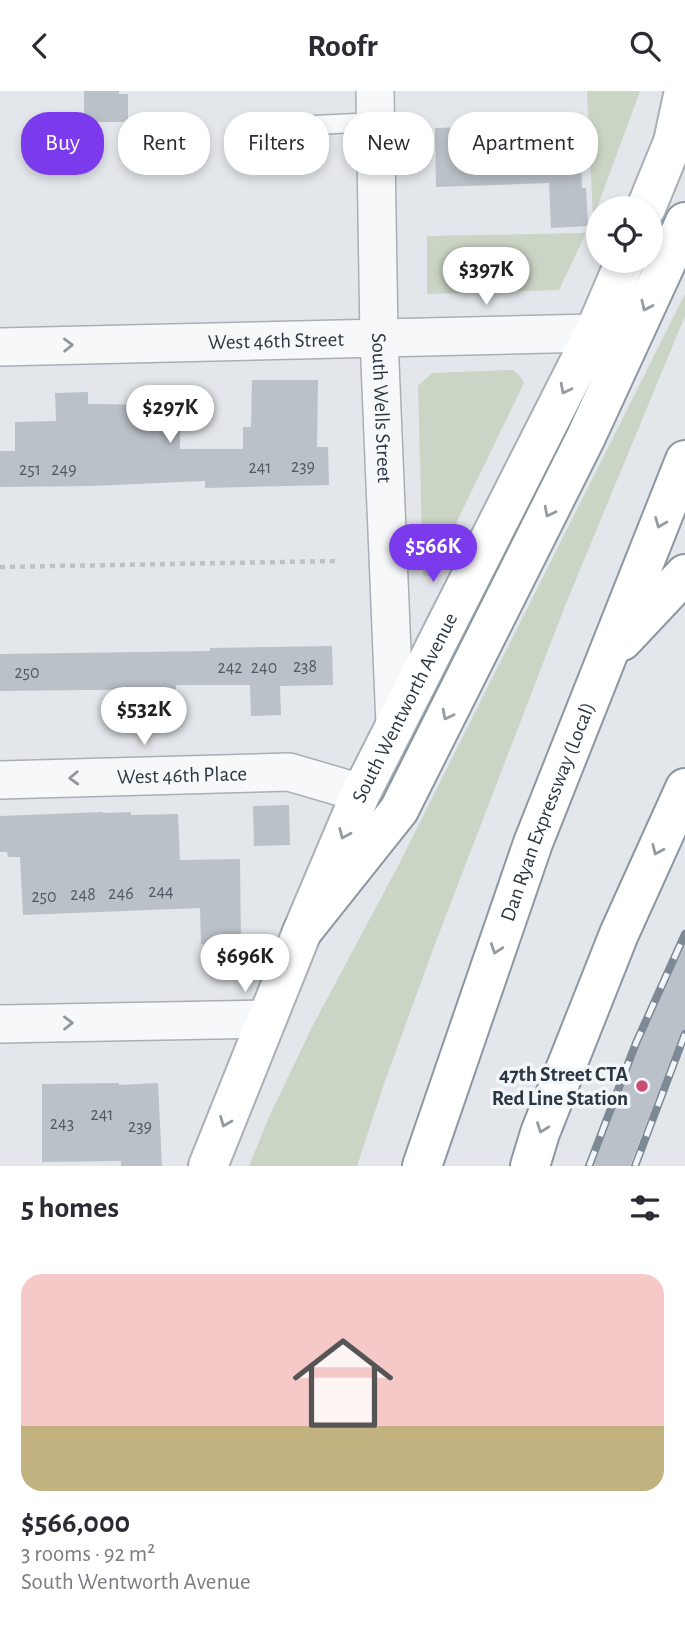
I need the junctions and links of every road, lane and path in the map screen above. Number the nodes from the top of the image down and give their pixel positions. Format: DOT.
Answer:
graph roads {
  1 [pos="684,91"];
  2 [pos="375,106"];
  3 [pos="329,115"];
  4 [pos="651,196"];
  5 [pos="685,222"];
  6 [pos="620,273"];
  7 [pos="594,333"];
  8 [pos="379,338"];
  9 [pos="0,347"];
  10 [pos="685,460"];
  11 [pos="339,561"];
  12 [pos="0,567"];
  13 [pos="685,574"];
  14 [pos="607,656"];
  15 [pos="395,725"];
  16 [pos="0,780"];
  17 [pos="685,788"];
  18 [pos="361,793"];
  19 [pos="302,932"];
  20 [pos="267,1019"];
  21 [pos="0,1024"];
  22 [pos="208,1166"];
  23 [pos="422,1166"];
  24 [pos="530,1166"];
  1 -- 4 [label="main road"];
  2 -- 3 [label="lane"];
  2 -- 8 [label="street, South Wells Street"];
  5 -- 19 [label="main road, one-way"];
  6 -- 7 [label="main road, South Wentworth Avenue"];
  7 -- 8 [label="street, West 46th Street"];
  7 -- 15 [label="main road, South Wentworth Avenue, one-way"];
  9 -- 8 [label="street, West 46th Street, one-way"];
  8 -- 15 [label="street, South Wells Street"];
  10 -- 14 [label="main road, Dan Ryan Expressway (Local), one-way"];
  11 -- 12 [label="path"];
  13 -- 14 [label="main road"];
  14 -- 23 [label="main road, Dan Ryan Expressway (Local), one-way"];
  15 -- 18 [label="main road, South Wentworth Avenue"];
  18 -- 16 [label="street, West 46th Place, one-way"];
  17 -- 24 [label="main road, one-way"];
  18 -- 19 [label="main road, South Wentworth Avenue, one-way"];
  19 -- 20 [label="main road, South Wentworth Avenue"];
  21 -- 20 [label="street, one-way"];
  20 -- 22 [label="main road, South Wentworth Avenue, one-way"];
}
